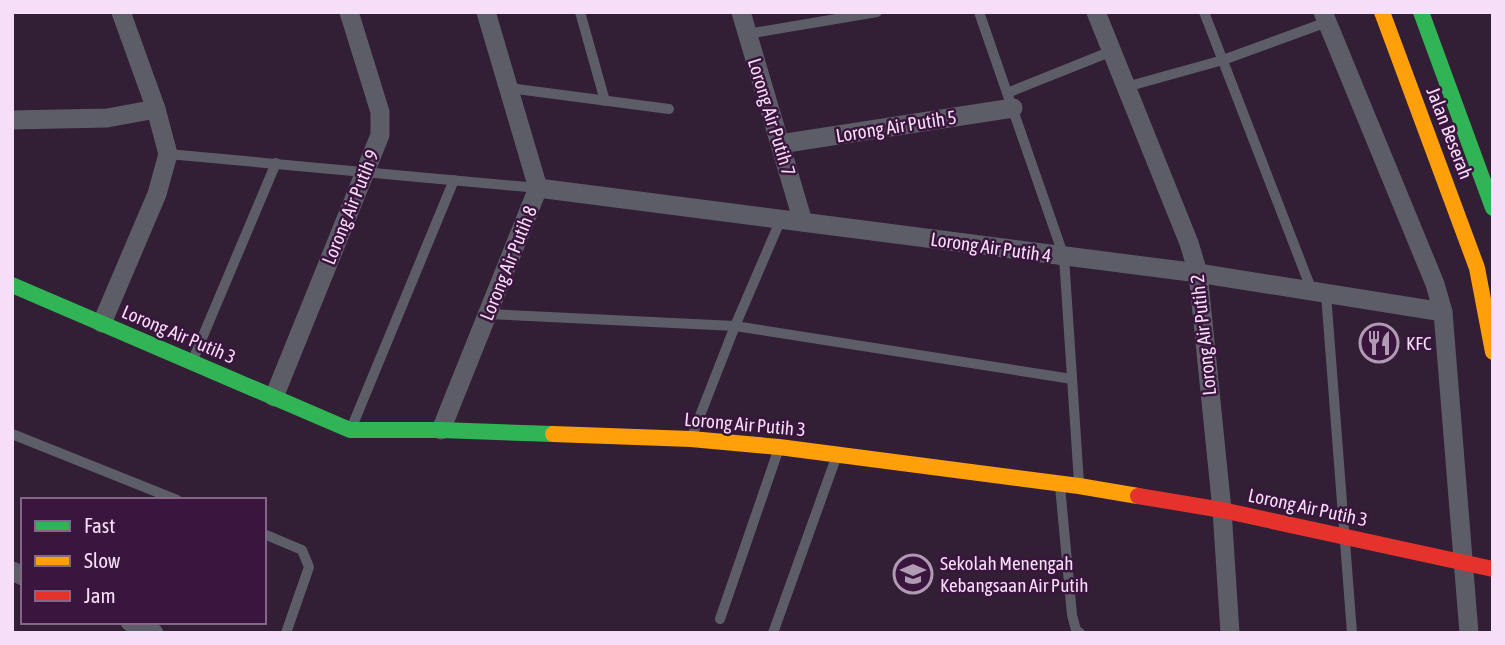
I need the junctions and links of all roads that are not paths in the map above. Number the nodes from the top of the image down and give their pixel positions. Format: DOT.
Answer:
graph roads {
  1 [pos="121,12"];
  2 [pos="349,12"];
  3 [pos="486,12"];
  4 [pos="580,12"];
  5 [pos="741,12"];
  6 [pos="877,12"];
  7 [pos="979,12"];
  8 [pos="1096,12"];
  9 [pos="1204,12"];
  10 [pos="1382,12"];
  11 [pos="1421,12"];
  12 [pos="1325,17"];
  13 [pos="747,34"];
  14 [pos="1112,51"];
  15 [pos="1223,60"];
  16 [pos="1126,87"];
  17 [pos="509,88"];
  18 [pos="605,101"];
  19 [pos="1010,101"];
  20 [pos="156,109"];
  21 [pos="669,109"];
  22 [pos="12,120"];
  23 [pos="780,144"];
  24 [pos="168,154"];
  25 [pos="276,163"];
  26 [pos="364,172"];
  27 [pos="454,180"];
  28 [pos="538,188"];
  29 [pos="1493,208"];
  30 [pos="781,219"];
  31 [pos="803,222"];
  32 [pos="1065,257"];
  33 [pos="1198,273"];
  34 [pos="12,285"];
  35 [pos="1319,293"];
  36 [pos="1443,312"];
  37 [pos="487,314"];
  38 [pos="102,323"];
  39 [pos="735,326"];
  40 [pos="1493,352"];
  41 [pos="192,362"];
  42 [pos="1072,379"];
  43 [pos="274,397"];
  44 [pos="350,430"];
  45 [pos="441,430"];
  46 [pos="12,434"];
  47 [pos="691,439"];
  48 [pos="779,447"];
  49 [pos="837,455"];
  50 [pos="1060,483"];
  51 [pos="1079,486"];
  52 [pos="172,498"];
  53 [pos="1222,510"];
  54 [pos="266,535"];
  55 [pos="1343,535"];
  56 [pos="1462,563"];
  57 [pos="1493,569"];
  58 [pos="720,619"];
  59 [pos="134,624"];
  60 [pos="152,632"];
  61 [pos="286,633"];
  62 [pos="773,633"];
  63 [pos="1080,633"];
  64 [pos="1230,633"];
  65 [pos="1352,633"];
  66 [pos="1469,633"];
  1 -- 20 [label="street"];
  2 -- 26 [label="street, Lorong Air Putih 9"];
  3 -- 17 [label="street, Lorong Air Putih 8"];
  4 -- 18 [label="lane"];
  5 -- 13 [label="street, Lorong Air Putih 7"];
  6 -- 13 [label="lane"];
  7 -- 19 [label="lane"];
  8 -- 14 [label="street, Lorong Air Putih 2"];
  9 -- 15 [label="lane"];
  10 -- 40 [label="main road, Jalan Beserah"];
  11 -- 29 [label="main road, Jalan Beserah"];
  12 -- 15 [label="lane"];
  12 -- 36 [label="street"];
  13 -- 23 [label="street, Lorong Air Putih 7"];
  14 -- 16 [label="street, Lorong Air Putih 2"];
  14 -- 19 [label="lane"];
  15 -- 16 [label="lane"];
  15 -- 35 [label="lane"];
  16 -- 33 [label="street, Lorong Air Putih 2"];
  17 -- 18 [label="lane"];
  17 -- 28 [label="street, Lorong Air Putih 8"];
  18 -- 21 [label="lane"];
  19 -- 23 [label="street, Lorong Air Putih 5"];
  19 -- 32 [label="lane"];
  20 -- 22 [label="street"];
  20 -- 24 [label="street"];
  23 -- 31 [label="street, Lorong Air Putih 7"];
  24 -- 25 [label="lane"];
  24 -- 38 [label="street"];
  25 -- 26 [label="lane"];
  25 -- 41 [label="lane"];
  26 -- 27 [label="lane"];
  26 -- 43 [label="street, Lorong Air Putih 9"];
  27 -- 28 [label="lane"];
  27 -- 44 [label="lane"];
  28 -- 30 [label="street, Lorong Air Putih 4"];
  28 -- 37 [label="street, Lorong Air Putih 8"];
  30 -- 31 [label="street, Lorong Air Putih 4"];
  30 -- 39 [label="lane"];
  31 -- 32 [label="street, Lorong Air Putih 4"];
  32 -- 33 [label="street, Lorong Air Putih 4"];
  32 -- 42 [label="lane"];
  33 -- 35 [label="street, Lorong Air Putih 4"];
  33 -- 53 [label="street, Lorong Air Putih 2"];
  34 -- 38 [label="main road, Lorong Air Putih 3"];
  35 -- 36 [label="street, Lorong Air Putih 4"];
  35 -- 55 [label="lane"];
  36 -- 56 [label="street"];
  37 -- 39 [label="lane"];
  37 -- 45 [label="street, Lorong Air Putih 8"];
  38 -- 41 [label="main road, Lorong Air Putih 3"];
  39 -- 42 [label="lane"];
  39 -- 47 [label="lane"];
  41 -- 43 [label="main road, Lorong Air Putih 3"];
  42 -- 51 [label="lane"];
  43 -- 44 [label="main road, Lorong Air Putih 3"];
  44 -- 45 [label="main road, Lorong Air Putih 3"];
  45 -- 47 [label="main road, Lorong Air Putih 3"];
  46 -- 52 [label="lane"];
  47 -- 48 [label="main road, Lorong Air Putih 3"];
  48 -- 49 [label="main road, Lorong Air Putih 3"];
  48 -- 58 [label="lane"];
  49 -- 50 [label="main road, Lorong Air Putih 3"];
  49 -- 62 [label="lane"];
  50 -- 51 [label="main road, Lorong Air Putih 3"];
  50 -- 63 [label="lane"];
  51 -- 53 [label="main road, Lorong Air Putih 3"];
  53 -- 55 [label="main road, Lorong Air Putih 3"];
  53 -- 64 [label="street, Lorong Air Putih 2"];
  54 -- 61 [label="lane"];
  55 -- 56 [label="main road, Lorong Air Putih 3"];
  55 -- 65 [label="lane"];
  56 -- 57 [label="main road, Lorong Air Putih 3"];
  56 -- 66 [label="street"];
  59 -- 60 [label="street"];
}
